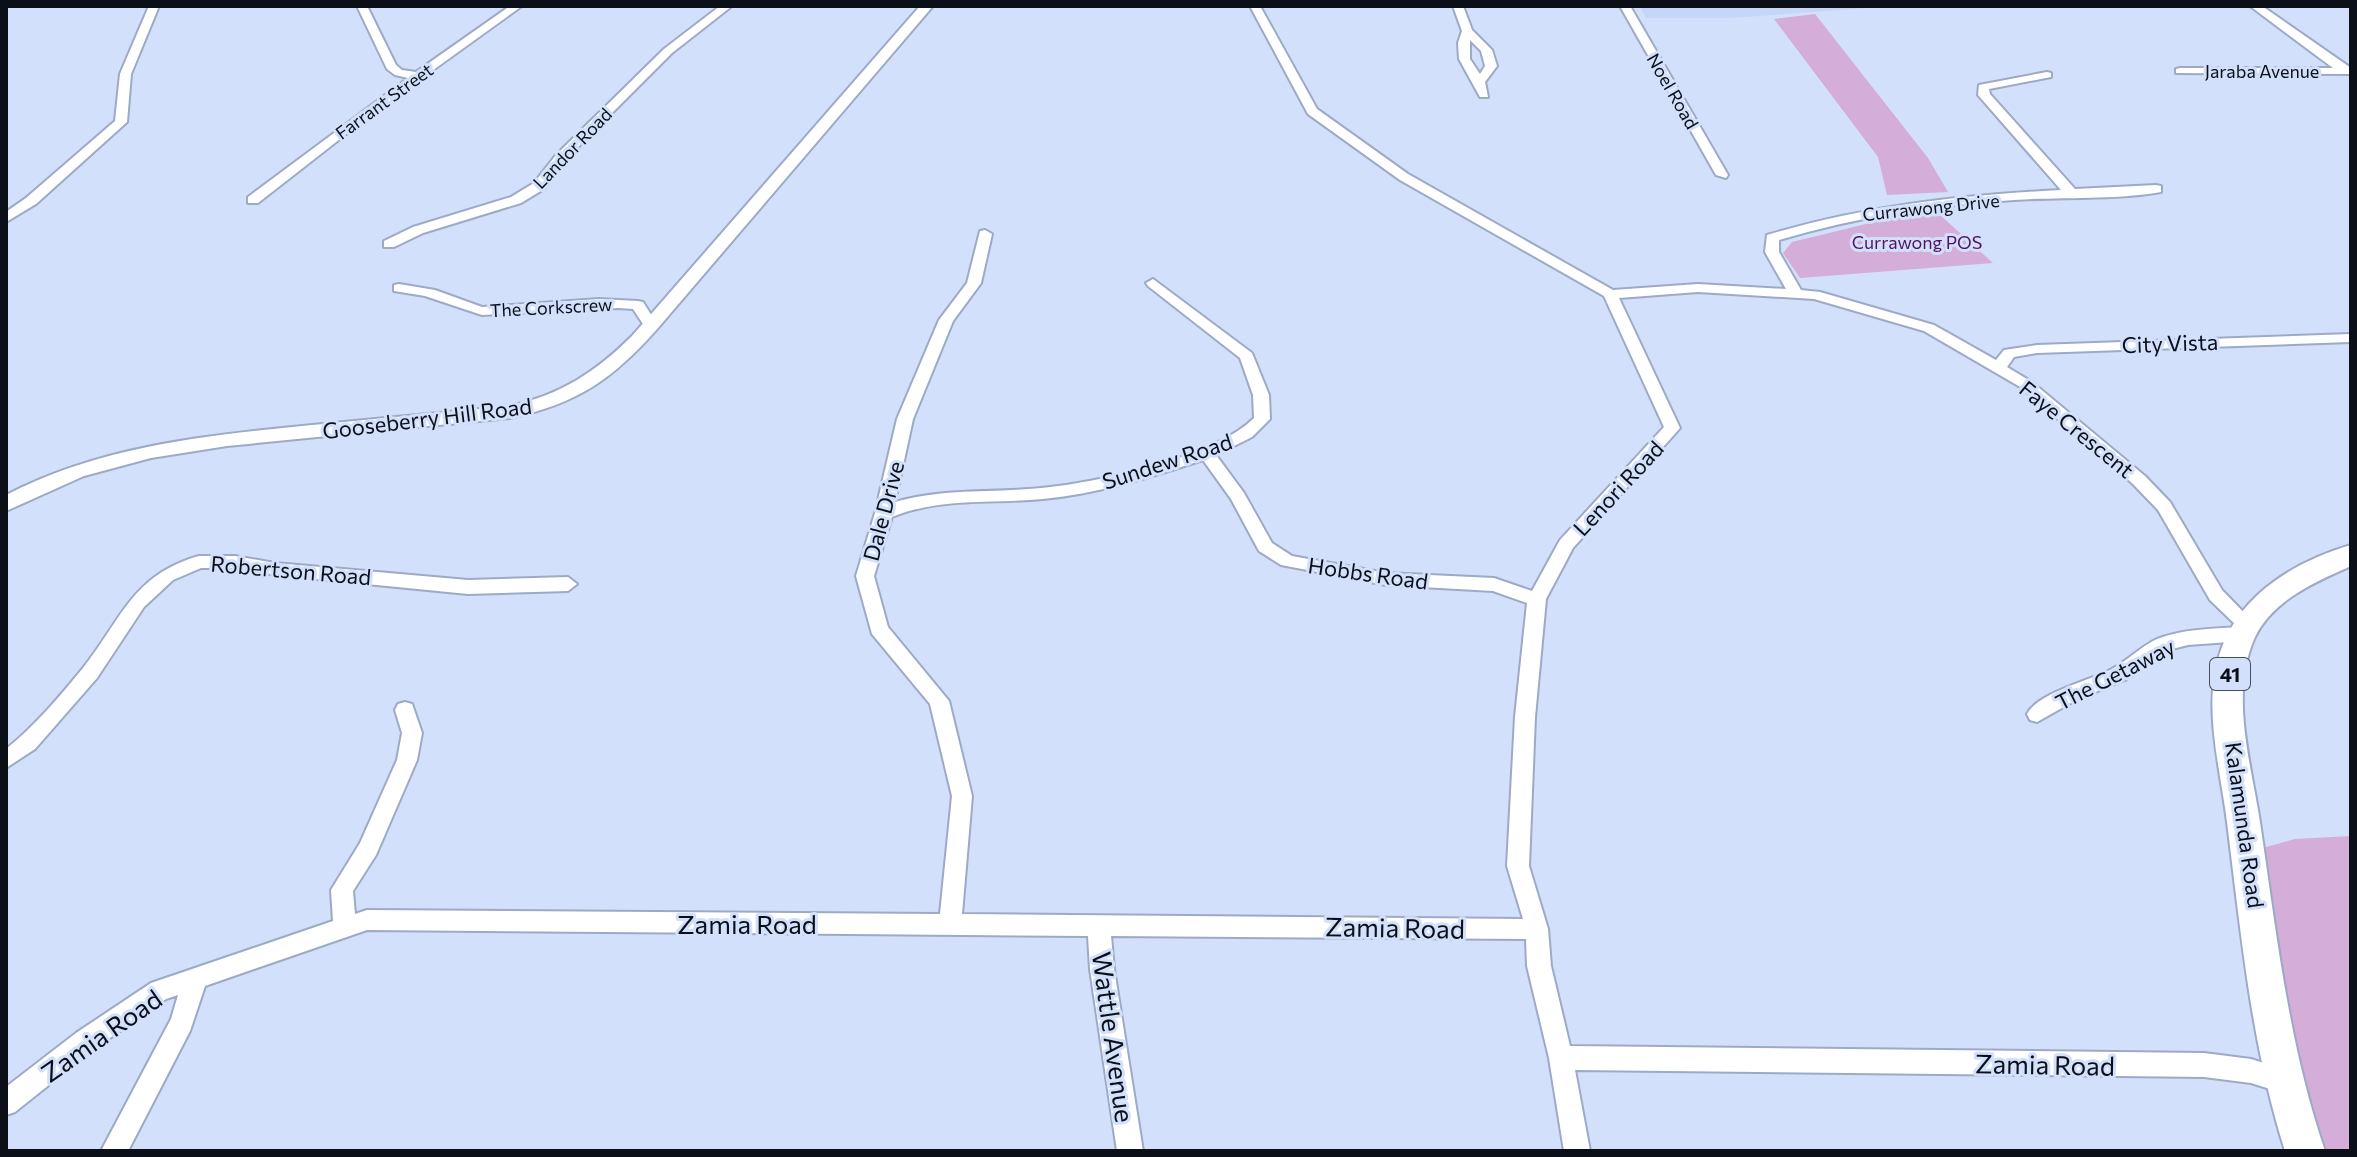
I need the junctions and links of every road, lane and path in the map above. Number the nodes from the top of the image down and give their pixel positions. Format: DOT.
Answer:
graph roads {
  1 [pos="154,6"];
  2 [pos="362,6"];
  3 [pos="517,6"];
  4 [pos="727,6"];
  5 [pos="927,6"];
  6 [pos="1255,6"];
  7 [pos="1458,6"];
  8 [pos="1625,6"];
  9 [pos="2255,6"];
  10 [pos="1467,31"];
  11 [pos="2180,71"];
  12 [pos="2348,71"];
  13 [pos="2047,75"];
  14 [pos="418,76"];
  15 [pos="1480,81"];
  16 [pos="1484,95"];
  17 [pos="1722,175"];
  18 [pos="2156,189"];
  19 [pos="2072,194"];
  20 [pos="253,200"];
  21 [pos="6,218"];
  22 [pos="985,234"];
  23 [pos="389,244"];
  24 [pos="1153,283"];
  25 [pos="399,288"];
  26 [pos="1610,294"];
  27 [pos="1796,294"];
  28 [pos="650,324"];
  29 [pos="2351,338"];
  30 [pos="1998,368"];
  31 [pos="1206,452"];
  32 [pos="6,504"];
  33 [pos="884,513"];
  34 [pos="2351,555"];
  35 [pos="568,584"];
  36 [pos="1537,599"];
  37 [pos="2245,630"];
  38 [pos="405,710"];
  39 [pos="2037,714"];
  40 [pos="6,760"];
  41 [pos="950,923"];
  42 [pos="1099,924"];
  43 [pos="345,928"];
  44 [pos="1537,929"];
  45 [pos="195,979"];
  46 [pos="1561,1058"];
  47 [pos="2286,1082"];
  48 [pos="6,1103"];
  49 [pos="114,1151"];
  50 [pos="1130,1151"];
  51 [pos="1577,1151"];
  52 [pos="2305,1151"];
  1 -- 21 [label="street"];
  2 -- 14 [label="street"];
  3 -- 14 [label="street, Farrant Street"];
  4 -- 23 [label="street, Landor Road"];
  5 -- 28 [label="street, Gooseberry Hill Road"];
  6 -- 26 [label="street"];
  7 -- 10 [label="street"];
  8 -- 17 [label="street, Noel Road"];
  9 -- 12 [label="street"];
  10 -- 15 [label="street"];
  10 -- 15 [label="street"];
  11 -- 12 [label="street, Jaraba Avenue"];
  13 -- 19 [label="street"];
  14 -- 20 [label="street, Farrant Street"];
  15 -- 16 [label="street"];
  18 -- 19 [label="street, Currawong Drive"];
  19 -- 27 [label="street, Currawong Drive"];
  22 -- 33 [label="street, Dale Drive"];
  24 -- 31 [label="street, Sundew Road"];
  25 -- 28 [label="street, The Corkscrew"];
  26 -- 27 [label="street, Faye Crescent"];
  26 -- 36 [label="street, Lenori Road"];
  27 -- 30 [label="street, Faye Crescent"];
  28 -- 32 [label="street, Gooseberry Hill Road"];
  29 -- 30 [label="street, City Vista"];
  30 -- 37 [label="street, Faye Crescent"];
  31 -- 33 [label="street, Sundew Road"];
  31 -- 36 [label="street, Hobbs Road"];
  33 -- 41 [label="street, Dale Drive"];
  34 -- 37 [label="main road, Kalamunda Road / 41"];
  35 -- 40 [label="street, Robertson Road"];
  36 -- 44 [label="street, Lenori Road"];
  37 -- 39 [label="street, The Getaway"];
  37 -- 47 [label="main road, Kalamunda Road / 41"];
  38 -- 43 [label="street"];
  41 -- 42 [label="street, Zamia Road"];
  41 -- 43 [label="street, Zamia Road"];
  42 -- 44 [label="street, Zamia Road"];
  42 -- 50 [label="street, Wattle Avenue"];
  43 -- 45 [label="street, Zamia Road"];
  44 -- 46 [label="street, Lenori Road"];
  45 -- 48 [label="street, Zamia Road"];
  45 -- 49 [label="street"];
  46 -- 47 [label="street, Zamia Road"];
  46 -- 51 [label="street, Lenori Road"];
  47 -- 52 [label="main road, Kalamunda Road / 41"];
}
